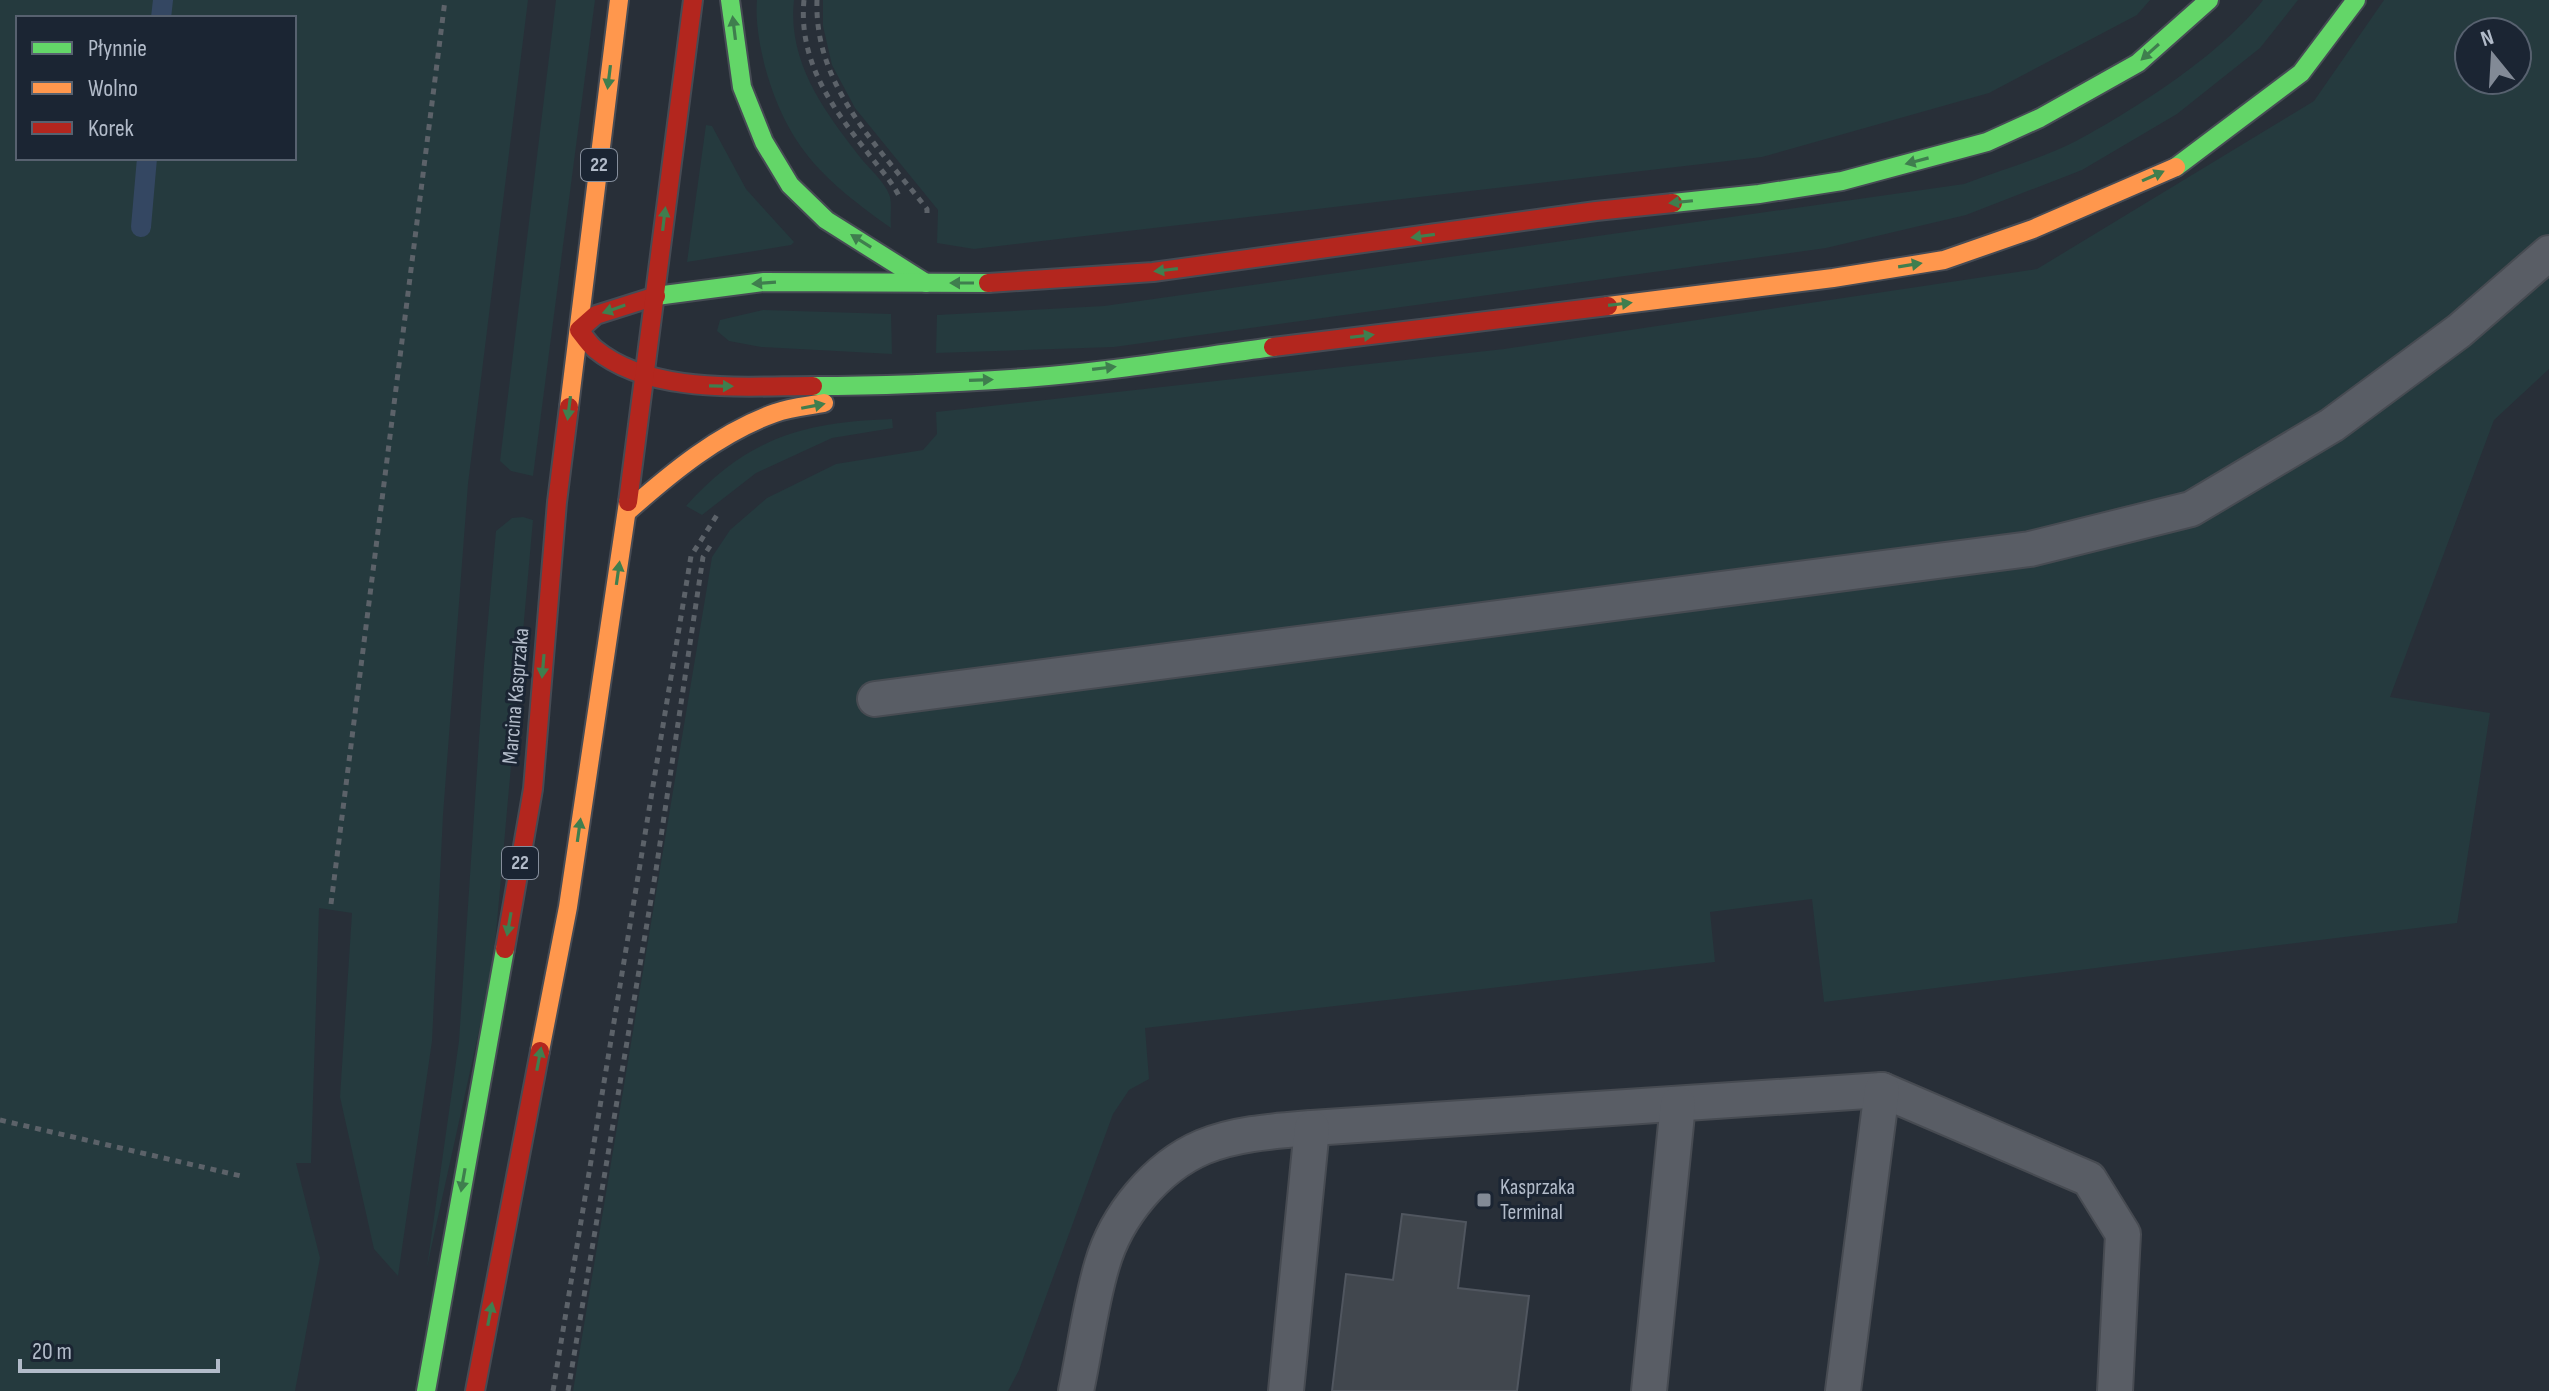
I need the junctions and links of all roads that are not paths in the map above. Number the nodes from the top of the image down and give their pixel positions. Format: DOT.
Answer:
graph roads {
  1 [pos="619,0"];
  2 [pos="693,0"];
  3 [pos="730,0"];
  4 [pos="2209,0"];
  5 [pos="2356,0"];
  6 [pos="2549,253"];
  7 [pos="926,283"];
  8 [pos="655,296"];
  9 [pos="579,330"];
  10 [pos="644,376"];
  11 [pos="908,386"];
  12 [pos="627,512"];
  13 [pos="875,699"];
  14 [pos="1882,1090"];
  15 [pos="1678,1104"];
  16 [pos="1312,1128"];
  17 [pos="426,1391"];
  18 [pos="475,1391"];
  19 [pos="1076,1391"];
  20 [pos="1286,1391"];
  21 [pos="1649,1391"];
  22 [pos="1843,1391"];
  23 [pos="2115,1391"];
  1 -- 9 [label="main road, Marcina Kasprzaka / 22, one-way"];
  8 -- 2 [label="main road, one-way"];
  7 -- 3 [label="main road, one-way"];
  4 -- 7 [label="main road, one-way"];
  11 -- 5 [label="main road, one-way"];
  6 -- 13 [label="lane"];
  7 -- 8 [label="main road, one-way"];
  8 -- 9 [label="main road, one-way"];
  8 -- 10 [label="main road"];
  9 -- 10 [label="main road"];
  9 -- 17 [label="main road, Marcina Kasprzaka / 22, one-way"];
  10 -- 11 [label="main road, one-way"];
  10 -- 12 [label="main road"];
  12 -- 11 [label="main road, one-way"];
  18 -- 12 [label="main road, one-way"];
  14 -- 15 [label="lane"];
  14 -- 22 [label="lane"];
  14 -- 23 [label="lane"];
  15 -- 16 [label="lane"];
  15 -- 21 [label="lane"];
  16 -- 19 [label="lane"];
  16 -- 20 [label="lane"];
}
